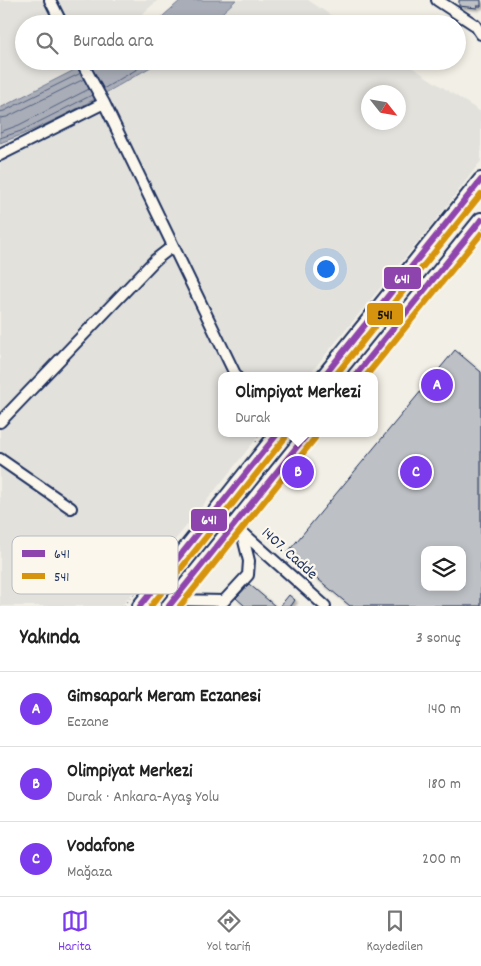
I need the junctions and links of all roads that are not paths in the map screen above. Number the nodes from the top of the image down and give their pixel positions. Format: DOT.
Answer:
graph roads {
  1 [pos="50,0"];
  2 [pos="437,0"];
  3 [pos="58,15"];
  4 [pos="460,15"];
  5 [pos="466,19"];
  6 [pos="481,34"];
  7 [pos="86,70"];
  8 [pos="104,103"];
  9 [pos="0,154"];
  10 [pos="481,180"];
  11 [pos="481,220"];
  12 [pos="173,246"];
  13 [pos="234,372"];
  14 [pos="327,372"];
  15 [pos="358,372"];
  16 [pos="0,422"];
  17 [pos="275,437"];
  18 [pos="305,437"];
  19 [pos="0,459"];
  20 [pos="70,508"];
  21 [pos="238,529"];
  22 [pos="178,558"];
  23 [pos="150,594"];
  24 [pos="171,603"];
  25 [pos="140,606"];
  26 [pos="325,606"];
  1 -- 3 [label="street"];
  2 -- 4 [label="street"];
  5 -- 6 [label="street"];
  7 -- 8 [label="street"];
  8 -- 9 [label="street"];
  8 -- 12 [label="street"];
  10 -- 14 [label="highway"];
  11 -- 15 [label="highway"];
  12 -- 13 [label="street"];
  12 -- 16 [label="street"];
  17 -- 22 [label="highway"];
  18 -- 21 [label="highway"];
  19 -- 20 [label="street"];
  21 -- 24 [label="highway"];
  21 -- 24 [label="street"];
  21 -- 26 [label="street, 1407. Cadde"];
  23 -- 25 [label="highway"];
}
